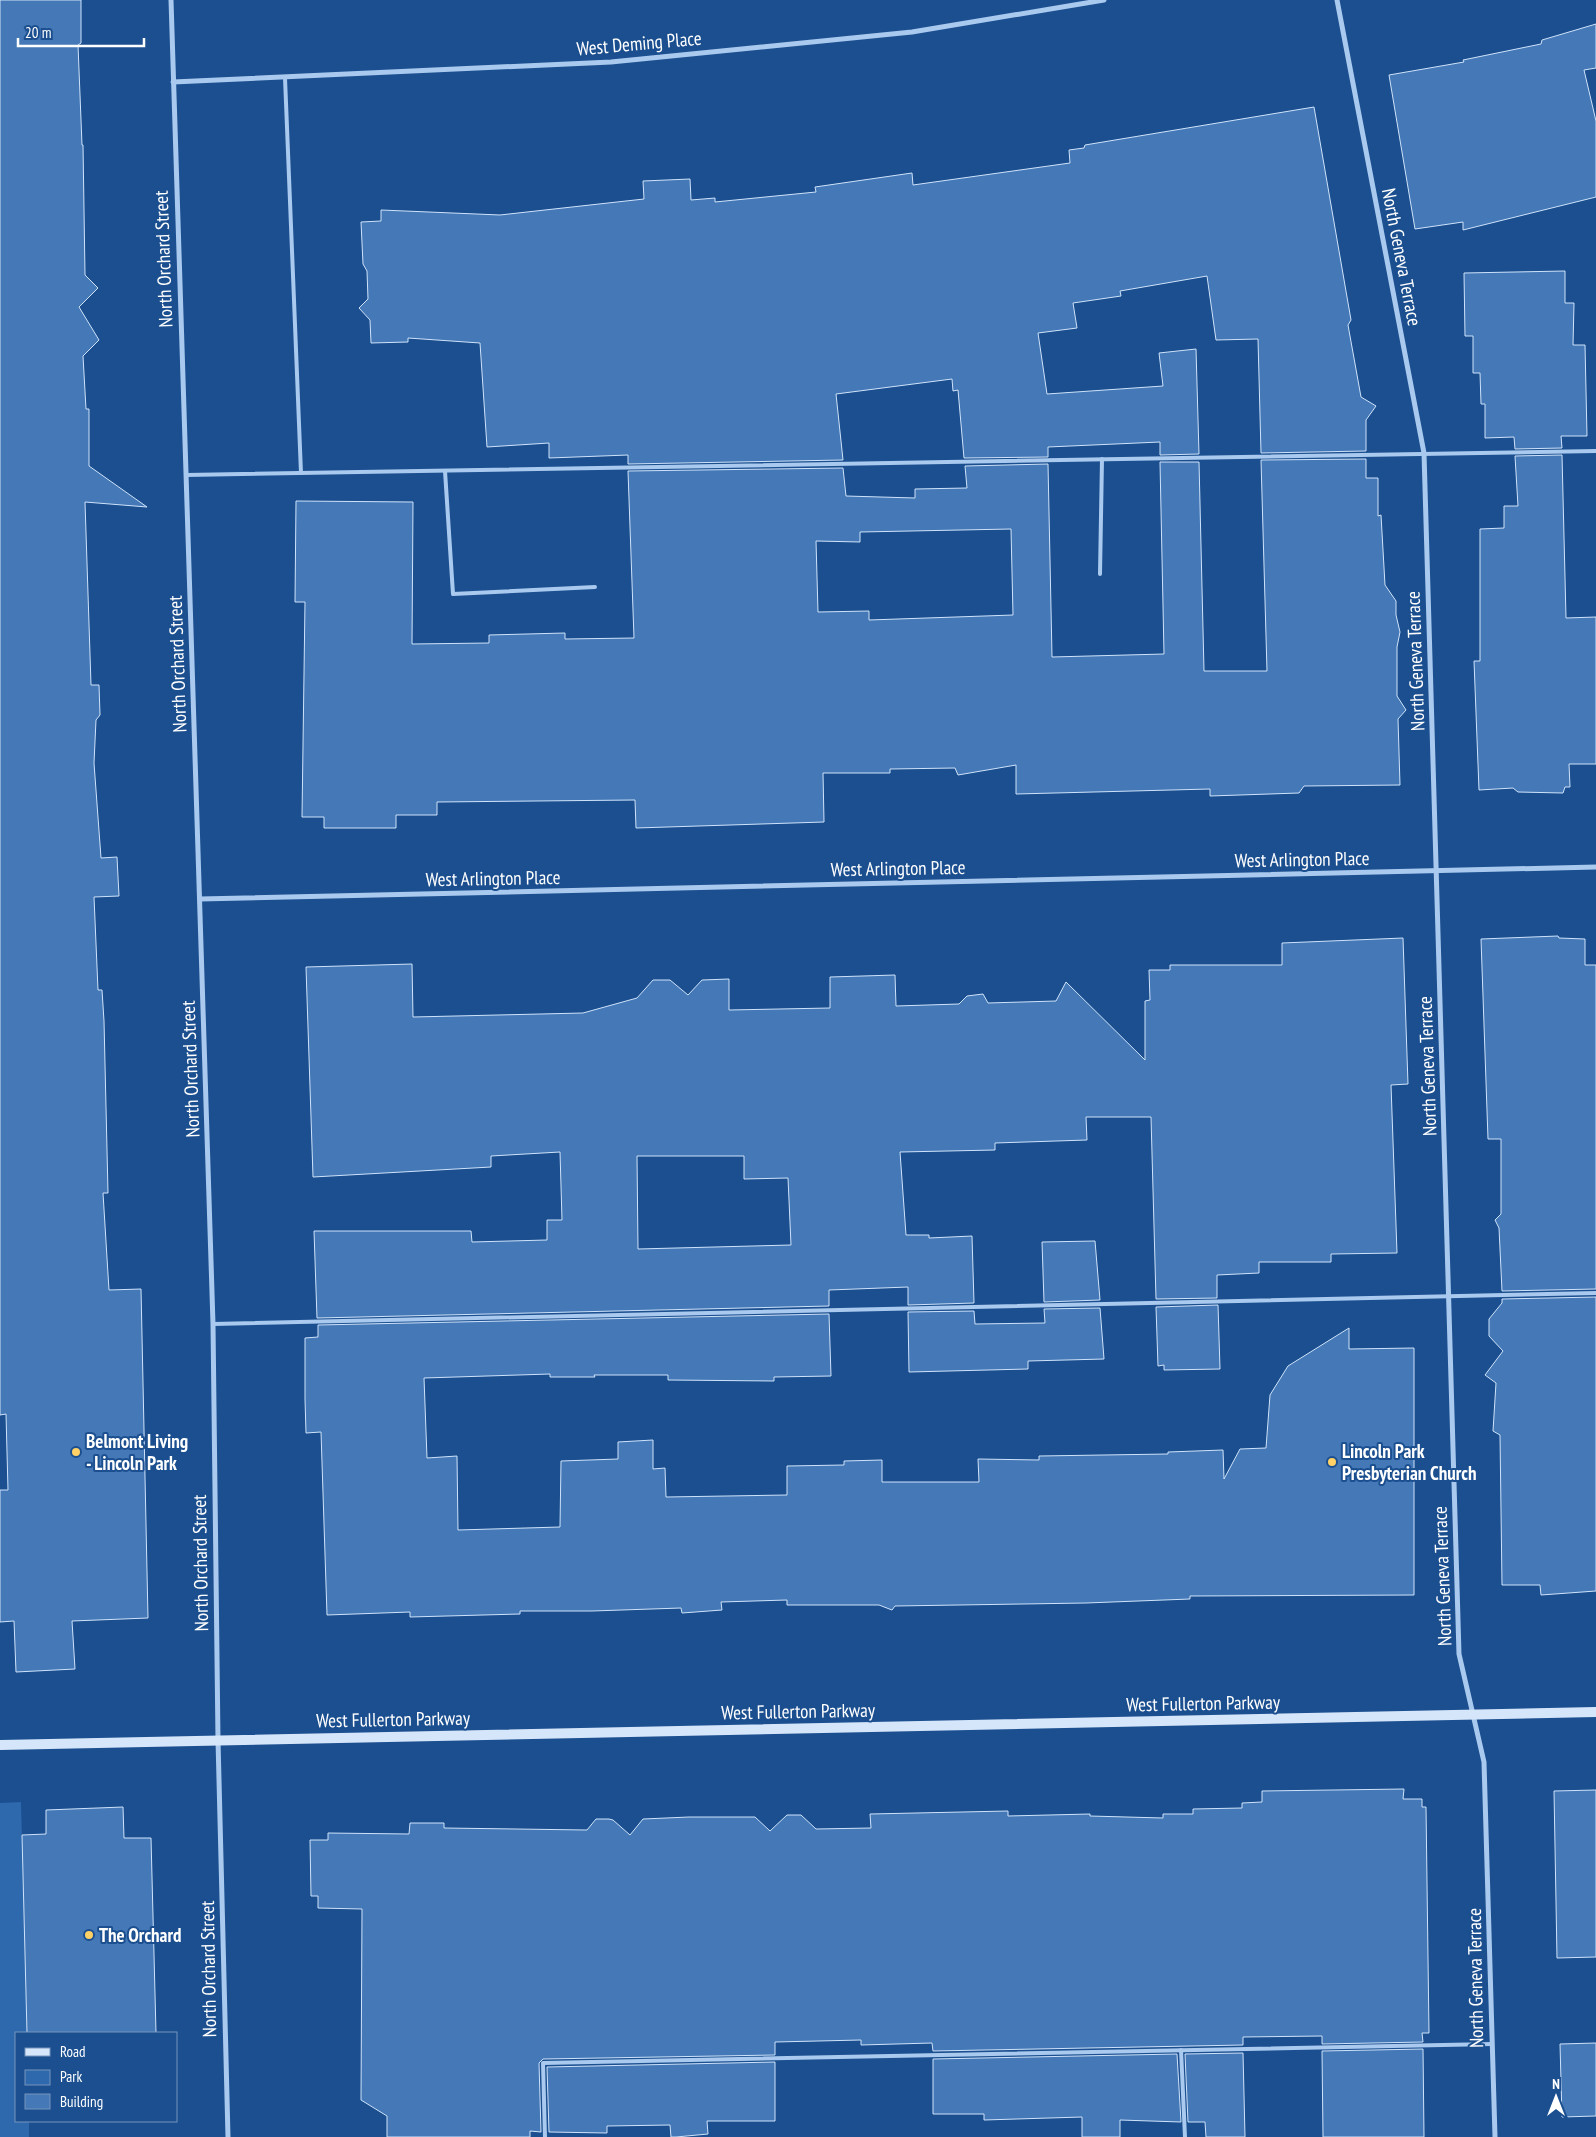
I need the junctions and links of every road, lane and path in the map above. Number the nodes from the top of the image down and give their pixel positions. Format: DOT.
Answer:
graph roads {
  1 [pos="171,0"];
  2 [pos="1104,0"];
  3 [pos="1337,0"];
  4 [pos="285,78"];
  5 [pos="173,82"];
  6 [pos="1596,451"];
  7 [pos="1424,453"];
  8 [pos="1102,459"];
  9 [pos="445,471"];
  10 [pos="301,473"];
  11 [pos="186,476"];
  12 [pos="1100,574"];
  13 [pos="594,587"];
  14 [pos="1596,867"];
  15 [pos="1436,870"];
  16 [pos="200,899"];
  17 [pos="1596,1293"];
  18 [pos="1448,1296"];
  19 [pos="213,1324"];
  20 [pos="1596,1712"];
  21 [pos="1472,1714"];
  22 [pos="218,1740"];
  23 [pos="0,1745"];
  24 [pos="1492,2044"];
  25 [pos="1182,2050"];
  26 [pos="228,2137"];
  27 [pos="545,2137"];
  28 [pos="1185,2137"];
  29 [pos="1494,2137"];
  1 -- 5 [label="street, North Orchard Street"];
  2 -- 4 [label="street, West Deming Place"];
  3 -- 7 [label="street, North Geneva Terrace"];
  4 -- 5 [label="street, West Deming Place"];
  4 -- 10 [label="lane"];
  5 -- 11 [label="street, North Orchard Street"];
  6 -- 7 [label="lane"];
  7 -- 8 [label="lane"];
  7 -- 15 [label="street, North Geneva Terrace"];
  8 -- 9 [label="lane"];
  8 -- 12 [label="lane"];
  9 -- 10 [label="lane"];
  9 -- 13 [label="lane"];
  10 -- 11 [label="lane"];
  11 -- 16 [label="street, North Orchard Street"];
  14 -- 15 [label="street, West Arlington Place"];
  15 -- 16 [label="street, West Arlington Place"];
  15 -- 18 [label="street, North Geneva Terrace"];
  16 -- 19 [label="street, North Orchard Street"];
  17 -- 18 [label="lane"];
  18 -- 19 [label="lane"];
  18 -- 21 [label="street, North Geneva Terrace"];
  19 -- 22 [label="street, North Orchard Street"];
  20 -- 21 [label="main road, West Fullerton Parkway"];
  21 -- 22 [label="main road, West Fullerton Parkway"];
  21 -- 24 [label="street, North Geneva Terrace"];
  22 -- 23 [label="main road, West Fullerton Parkway"];
  22 -- 26 [label="street, North Orchard Street"];
  24 -- 25 [label="lane"];
  24 -- 29 [label="street, North Geneva Terrace"];
  25 -- 27 [label="lane"];
  25 -- 28 [label="lane"];
}
